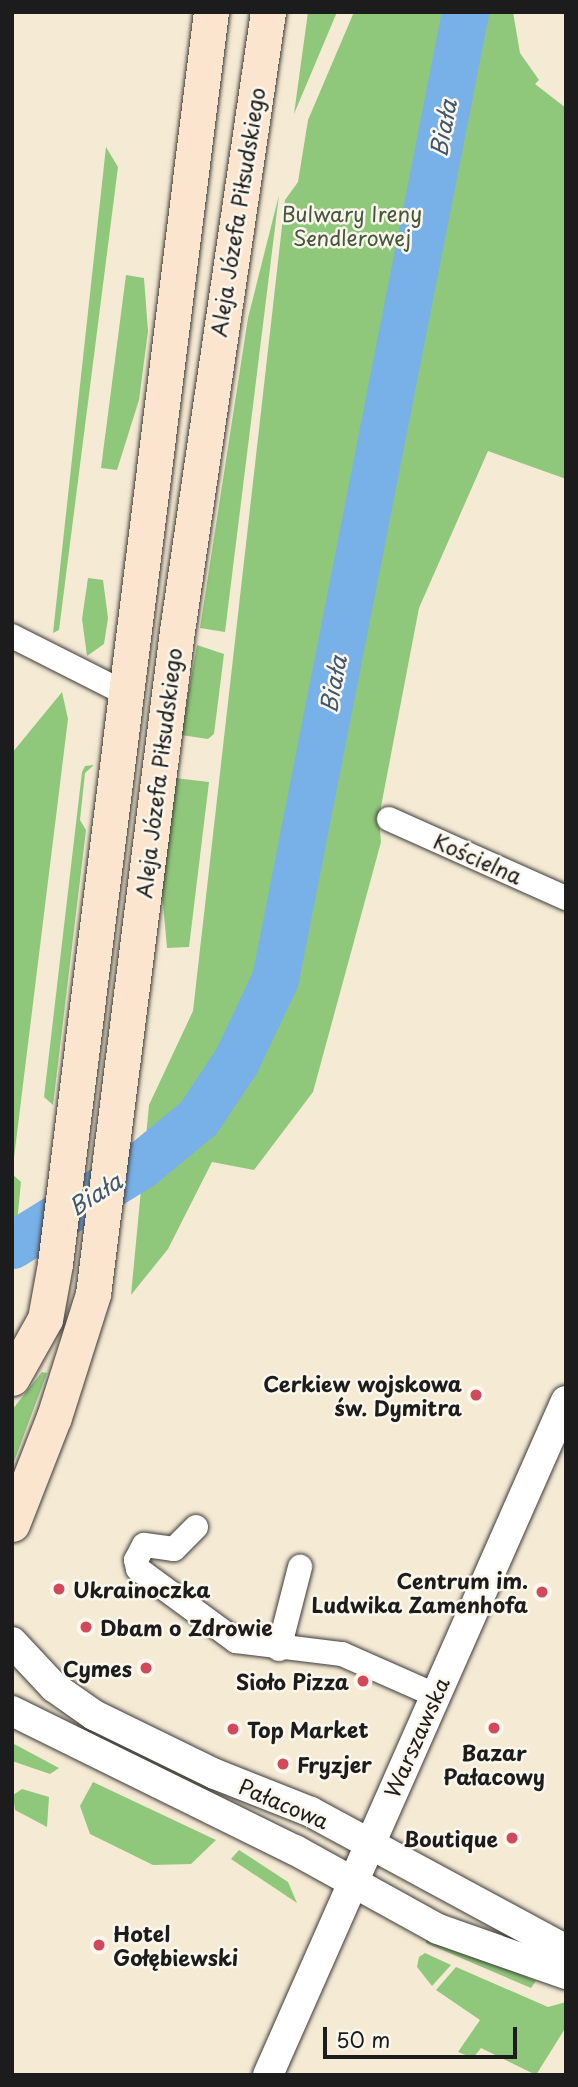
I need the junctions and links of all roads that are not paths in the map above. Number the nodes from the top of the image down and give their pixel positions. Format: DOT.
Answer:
graph roads {
  1 [pos="211,12"];
  2 [pos="268,12"];
  3 [pos="12,636"];
  4 [pos="125,693"];
  5 [pos="389,818"];
  6 [pos="566,898"];
  7 [pos="12,1378"];
  8 [pos="566,1401"];
  9 [pos="12,1524"];
  10 [pos="196,1527"];
  11 [pos="300,1567"];
  12 [pos="12,1643"];
  13 [pos="279,1648"];
  14 [pos="435,1695"];
  15 [pos="12,1711"];
  16 [pos="371,1843"];
  17 [pos="354,1884"];
  18 [pos="566,1950"];
  19 [pos="566,1974"];
  20 [pos="268,2075"];
  1 -- 4 [label="main road, Aleja Józefa Piłsudskiego"];
  2 -- 9 [label="main road, Aleja Józefa Piłsudskiego"];
  3 -- 4 [label="street"];
  4 -- 7 [label="main road, Aleja Józefa Piłsudskiego"];
  5 -- 6 [label="street, Kościelna"];
  8 -- 14 [label="street, Warszawska"];
  10 -- 13 [label="street"];
  11 -- 13 [label="street"];
  12 -- 16 [label="street, Pałacowa"];
  13 -- 14 [label="street"];
  14 -- 16 [label="street, Warszawska"];
  15 -- 17 [label="street, Pałacowa"];
  16 -- 17 [label="street, Warszawska"];
  16 -- 18 [label="street, Pałacowa"];
  17 -- 19 [label="street, Pałacowa"];
  17 -- 20 [label="street, Warszawska"];
}
